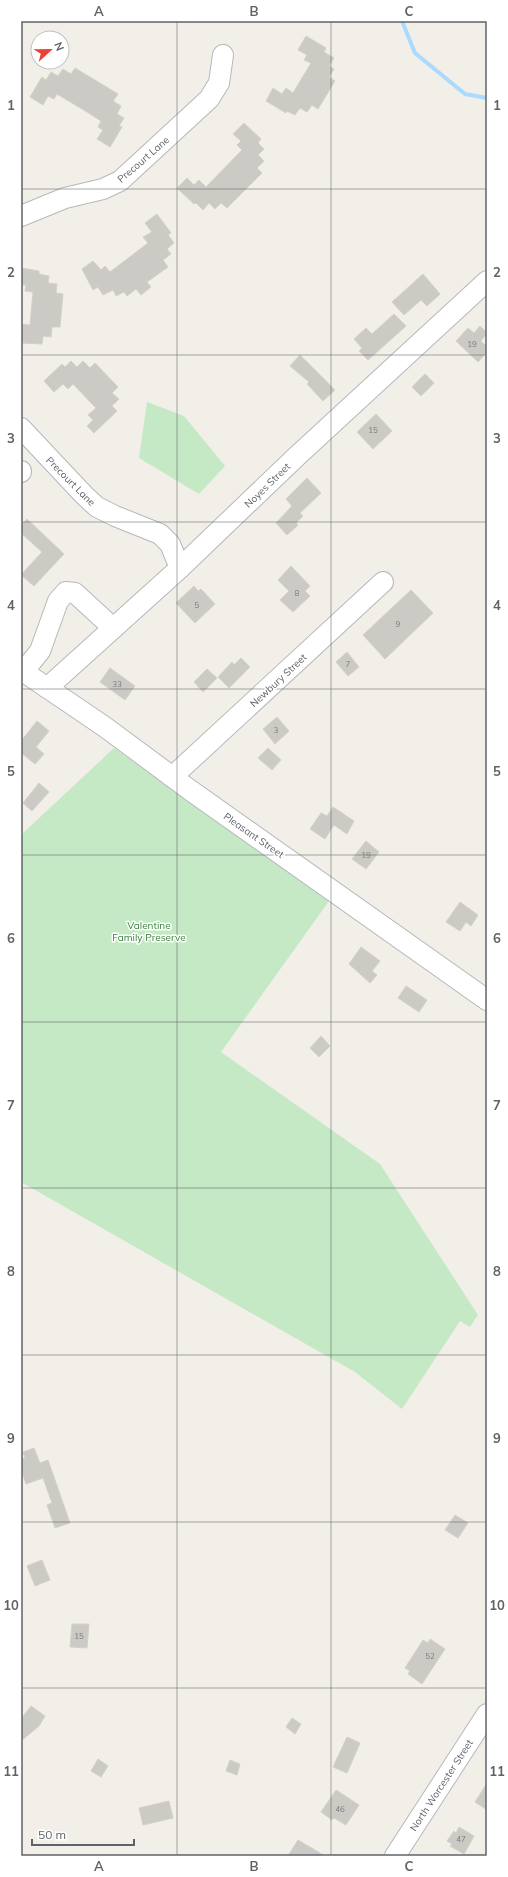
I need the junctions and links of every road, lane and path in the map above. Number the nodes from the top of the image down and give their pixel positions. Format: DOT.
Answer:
graph roads {
  1 [pos="223,55"];
  2 [pos="21,216"];
  3 [pos="487,281"];
  4 [pos="21,428"];
  5 [pos="180,568"];
  6 [pos="383,582"];
  7 [pos="113,628"];
  8 [pos="22,671"];
  9 [pos="47,688"];
  10 [pos="172,777"];
  11 [pos="487,1000"];
  12 [pos="487,1714"];
  13 [pos="395,1856"];
  1 -- 2 [label="street, Precourt Lane"];
  3 -- 5 [label="street, Noyes Street"];
  4 -- 5 [label="street, Precourt Lane"];
  5 -- 7 [label="street, Noyes Street"];
  6 -- 10 [label="street, Newbury Street"];
  7 -- 8 [label="street"];
  7 -- 9 [label="street, Noyes Street"];
  8 -- 9 [label="street, Pleasant Street"];
  9 -- 10 [label="street, Pleasant Street"];
  10 -- 11 [label="street, Pleasant Street"];
  12 -- 13 [label="street, North Worcester Street"];
}
